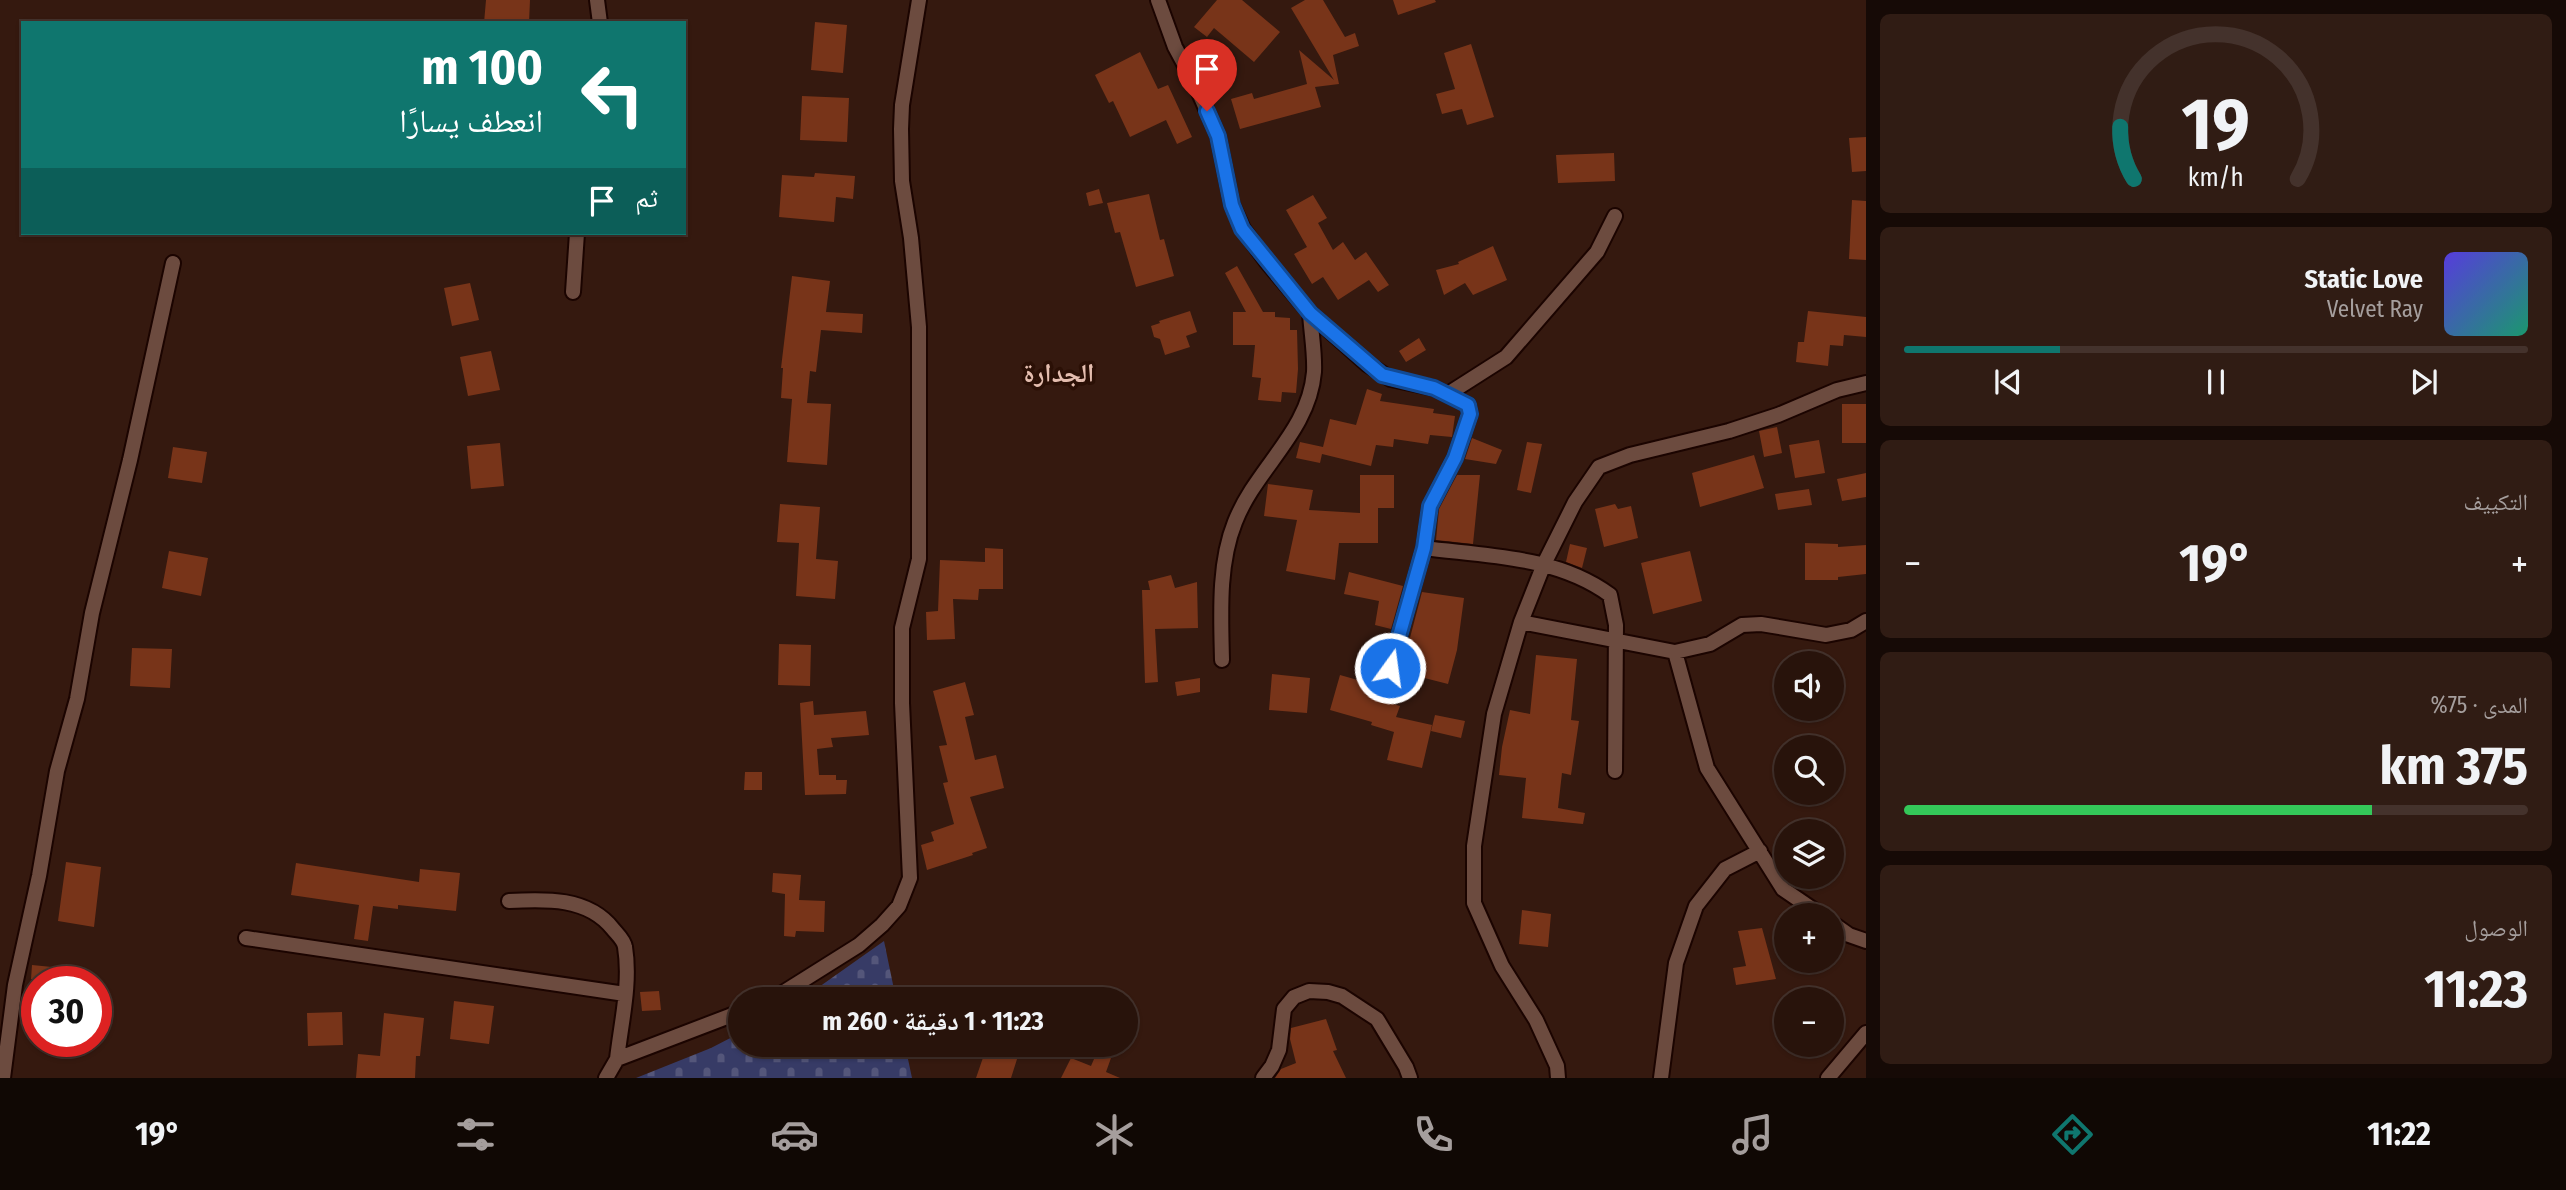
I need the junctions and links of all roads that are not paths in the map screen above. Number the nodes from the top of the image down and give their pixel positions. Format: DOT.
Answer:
graph roads {
  1 [pos="597,0"];
  2 [pos="919,0"];
  3 [pos="1158,0"];
  4 [pos="600,21"];
  5 [pos="1615,216"];
  6 [pos="577,235"];
  7 [pos="173,263"];
  8 [pos="573,292"];
  9 [pos="1310,313"];
  10 [pos="1866,383"];
  11 [pos="1448,394"];
  12 [pos="1424,548"];
  13 [pos="1544,564"];
  14 [pos="1866,621"];
  15 [pos="1521,622"];
  16 [pos="1616,642"];
  17 [pos="1675,652"];
  18 [pos="1222,660"];
  19 [pos="1390,668"];
  20 [pos="1615,771"];
  21 [pos="1759,851"];
  22 [pos="509,901"];
  23 [pos="1803,903"];
  24 [pos="1844,931"];
  25 [pos="246,939"];
  26 [pos="1866,941"];
  27 [pos="792,987"];
  28 [pos="625,994"];
  29 [pos="728,1017"];
  30 [pos="1866,1033"];
  31 [pos="617,1059"];
  32 [pos="2,1076"];
  33 [pos="607,1078"];
  34 [pos="1263,1078"];
  35 [pos="1409,1078"];
  36 [pos="1558,1078"];
  37 [pos="1661,1078"];
  38 [pos="1828,1078"];
  1 -- 4 [label="street"];
  2 -- 27 [label="street"];
  3 -- 9 [label="street"];
  5 -- 11 [label="street"];
  6 -- 8 [label="street"];
  7 -- 32 [label="street"];
  9 -- 11 [label="street"];
  9 -- 18 [label="street"];
  10 -- 13 [label="street"];
  11 -- 12 [label="street"];
  12 -- 13 [label="street"];
  12 -- 19 [label="street"];
  13 -- 15 [label="street"];
  13 -- 16 [label="street"];
  14 -- 17 [label="street"];
  15 -- 16 [label="street"];
  15 -- 36 [label="street"];
  16 -- 17 [label="street"];
  16 -- 20 [label="street"];
  17 -- 21 [label="street"];
  21 -- 23 [label="street"];
  21 -- 37 [label="street"];
  22 -- 28 [label="street"];
  24 -- 26 [label="street"];
  25 -- 28 [label="street"];
  28 -- 31 [label="street"];
  29 -- 31 [label="street"];
  30 -- 38 [label="street"];
  31 -- 33 [label="street"];
  34 -- 35 [label="street"];
}
